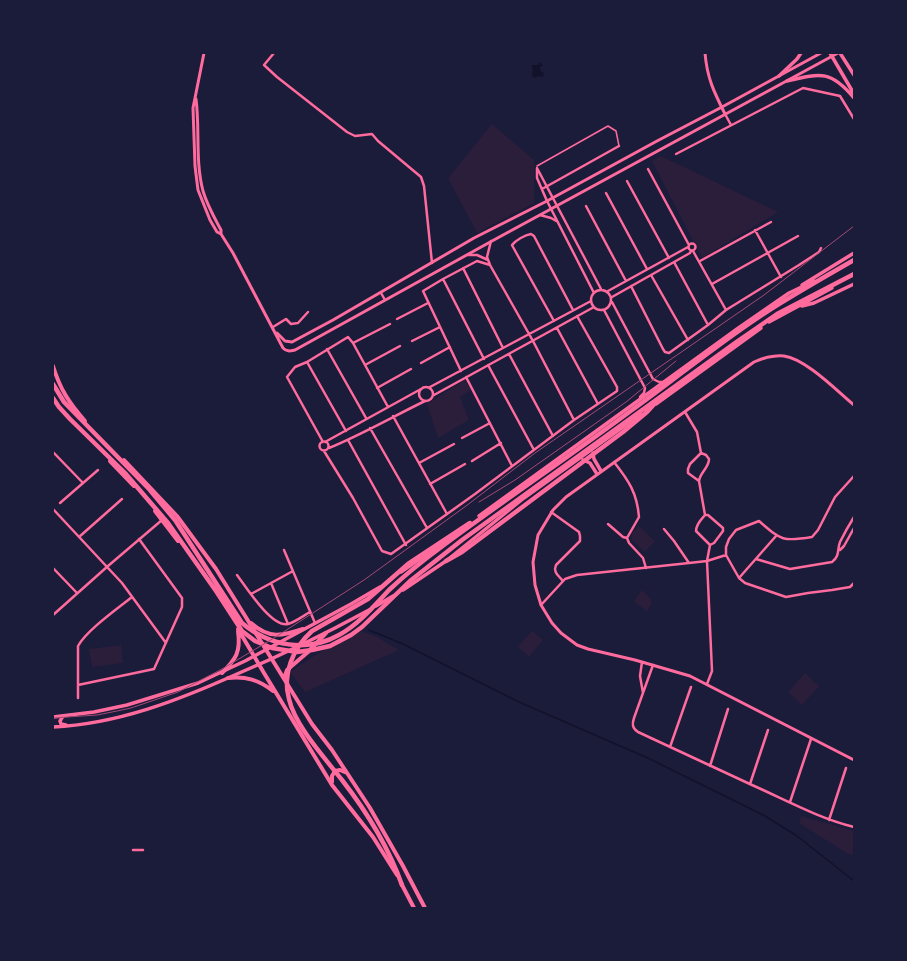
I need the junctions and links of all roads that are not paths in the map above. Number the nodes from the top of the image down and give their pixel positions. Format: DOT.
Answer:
graph roads {
  1 [pos="204,53"];
  2 [pos="274,53"];
  3 [pos="705,53"];
  4 [pos="801,53"];
  5 [pos="821,53"];
  6 [pos="839,53"];
  7 [pos="831,55"];
  8 [pos="854,75"];
  9 [pos="778,76"];
  10 [pos="788,81"];
  11 [pos="854,94"];
  12 [pos="854,98"];
  13 [pos="722,107"];
  14 [pos="725,114"];
  15 [pos="854,119"];
  16 [pos="731,125"];
  17 [pos="619,146"];
  18 [pos="676,154"];
  19 [pos="537,167"];
  20 [pos="648,169"];
  21 [pos="627,181"];
  22 [pos="547,187"];
  23 [pos="542,189"];
  24 [pos="606,193"];
  25 [pos="552,198"];
  26 [pos="547,201"];
  27 [pos="562,203"];
  28 [pos="556,206"];
  29 [pos="586,206"];
  30 [pos="552,209"];
  31 [pos="559,211"];
  32 [pos="540,215"];
  33 [pos="558,222"];
  34 [pos="771,222"];
  35 [pos="755,230"];
  36 [pos="798,236"];
  37 [pos="492,240"];
  38 [pos="689,244"];
  39 [pos="821,248"];
  40 [pos="693,251"];
  41 [pos="767,252"];
  42 [pos="854,253"];
  43 [pos="466,255"];
  44 [pos="669,258"];
  45 [pos="488,260"];
  46 [pos="854,260"];
  47 [pos="700,261"];
  48 [pos="674,262"];
  49 [pos="432,263"];
  50 [pos="490,265"];
  51 [pos="463,268"];
  52 [pos="647,269"];
  53 [pos="651,275"];
  54 [pos="854,275"];
  55 [pos="781,277"];
  56 [pos="443,279"];
  57 [pos="626,281"];
  58 [pos="712,284"];
  59 [pos="854,284"];
  60 [pos="631,286"];
  61 [pos="601,289"];
  62 [pos="608,291"];
  63 [pos="381,293"];
  64 [pos="594,293"];
  65 [pos="789,293"];
  66 [pos="612,297"];
  67 [pos="385,300"];
  68 [pos="591,300"];
  69 [pos="612,302"];
  70 [pos="428,303"];
  71 [pos="594,307"];
  72 [pos="796,307"];
  73 [pos="573,310"];
  74 [pos="604,310"];
  75 [pos="726,310"];
  76 [pos="308,312"];
  77 [pos="577,316"];
  78 [pos="397,319"];
  79 [pos="554,321"];
  80 [pos="390,324"];
  81 [pos="708,325"];
  82 [pos="274,328"];
  83 [pos="440,328"];
  84 [pos="557,328"];
  85 [pos="529,334"];
  86 [pos="688,340"];
  87 [pos="412,341"];
  88 [pos="533,341"];
  89 [pos="353,343"];
  90 [pos="400,346"];
  91 [pos="450,347"];
  92 [pos="503,348"];
  93 [pos="327,349"];
  94 [pos="509,354"];
  95 [pos="484,359"];
  96 [pos="307,362"];
  97 [pos="421,363"];
  98 [pos="365,365"];
  99 [pos="488,365"];
  100 [pos="53,366"];
  101 [pos="411,369"];
  102 [pos="461,371"];
  103 [pos="466,377"];
  104 [pos="57,378"];
  105 [pos="666,381"];
  106 [pos="53,386"];
  107 [pos="430,387"];
  108 [pos="377,388"];
  109 [pos="421,389"];
  110 [pos="664,394"];
  111 [pos="434,395"];
  112 [pos="53,398"];
  113 [pos="53,401"];
  114 [pos="425,401"];
  115 [pos="598,404"];
  116 [pos="634,405"];
  117 [pos="854,405"];
  118 [pos="388,407"];
  119 [pos="685,412"];
  120 [pos="393,416"];
  121 [pos="366,418"];
  122 [pos="574,420"];
  123 [pos="490,423"];
  124 [pos="370,428"];
  125 [pos="346,431"];
  126 [pos="553,436"];
  127 [pos="462,438"];
  128 [pos="348,440"];
  129 [pos="323,442"];
  130 [pos="501,443"];
  131 [pos="454,444"];
  132 [pos="596,446"];
  133 [pos="327,450"];
  134 [pos="534,450"];
  135 [pos="53,452"];
  136 [pos="701,453"];
  137 [pos="472,461"];
  138 [pos="575,462"];
  139 [pos="614,462"];
  140 [pos="419,463"];
  141 [pos="465,464"];
  142 [pos="512,466"];
  143 [pos="98,470"];
  144 [pos="601,471"];
  145 [pos="597,474"];
  146 [pos="854,476"];
  147 [pos="699,481"];
  148 [pos="83,483"];
  149 [pos="430,484"];
  150 [pos="122,499"];
  151 [pos="60,503"];
  152 [pos="53,509"];
  153 [pos="492,510"];
  154 [pos="551,512"];
  155 [pos="447,514"];
  156 [pos="705,515"];
  157 [pos="854,517"];
  158 [pos="162,520"];
  159 [pos="608,524"];
  160 [pos="427,528"];
  161 [pos="854,528"];
  162 [pos="664,529"];
  163 [pos="776,536"];
  164 [pos="79,537"];
  165 [pos="627,538"];
  166 [pos="139,539"];
  167 [pos="710,544"];
  168 [pos="406,545"];
  169 [pos="284,550"];
  170 [pos="839,550"];
  171 [pos="726,555"];
  172 [pos="756,558"];
  173 [pos="707,560"];
  174 [pos="446,561"];
  175 [pos="689,564"];
  176 [pos="108,566"];
  177 [pos="53,568"];
  178 [pos="646,568"];
  179 [pos="293,571"];
  180 [pos="237,575"];
  181 [pos="739,578"];
  182 [pos="562,580"];
  183 [pos="271,583"];
  184 [pos="854,584"];
  185 [pos="77,593"];
  186 [pos="251,594"];
  187 [pos="132,597"];
  188 [pos="541,605"];
  189 [pos="310,612"];
  190 [pos="53,616"];
  191 [pos="248,620"];
  192 [pos="315,623"];
  193 [pos="288,624"];
  194 [pos="237,627"];
  195 [pos="303,629"];
  196 [pos="326,633"];
  197 [pos="281,640"];
  198 [pos="166,644"];
  199 [pos="266,648"];
  200 [pos="288,651"];
  201 [pos="254,655"];
  202 [pos="272,658"];
  203 [pos="642,662"];
  204 [pos="259,665"];
  205 [pos="653,665"];
  206 [pos="222,673"];
  207 [pos="228,678"];
  208 [pos="284,679"];
  209 [pos="707,684"];
  210 [pos="78,685"];
  211 [pos="691,687"];
  212 [pos="643,693"];
  213 [pos="277,694"];
  214 [pos="78,698"];
  215 [pos="728,709"];
  216 [pos="88,713"];
  217 [pos="63,716"];
  218 [pos="53,717"];
  219 [pos="95,721"];
  220 [pos="71,726"];
  221 [pos="53,727"];
  222 [pos="768,730"];
  223 [pos="811,739"];
  224 [pos="670,747"];
  225 [pos="854,760"];
  226 [pos="710,766"];
  227 [pos="846,768"];
  228 [pos="348,774"];
  229 [pos="750,784"];
  230 [pos="332,785"];
  231 [pos="790,802"];
  232 [pos="829,820"];
  233 [pos="854,827"];
  234 [pos="133,850"];
  235 [pos="143,850"];
  236 [pos="402,885"];
  237 [pos="414,908"];
  238 [pos="425,908"];
  1 -- 82 [label="street"];
  2 -- 49 [label="street"];
  3 -- 13 [label="street"];
  4 -- 9 [label="main road"];
  5 -- 9 [label="street"];
  6 -- 7 [label="street"];
  6 -- 8 [label="main road"];
  7 -- 10 [label="street"];
  7 -- 11 [label="main road"];
  9 -- 13 [label="street"];
  10 -- 12 [label="main road"];
  10 -- 14 [label="street"];
  13 -- 14 [label="street"];
  13 -- 25 [label="street"];
  14 -- 16 [label="street"];
  14 -- 27 [label="street"];
  15 -- 16 [label="street"];
  16 -- 18 [label="street"];
  17 -- 19 [label="lane"];
  17 -- 22 [label="street"];
  19 -- 22 [label="street"];
  19 -- 23 [label="street"];
  20 -- 38 [label="street"];
  21 -- 44 [label="street"];
  22 -- 23 [label="street"];
  22 -- 25 [label="street"];
  23 -- 26 [label="street"];
  24 -- 52 [label="street"];
  25 -- 26 [label="street"];
  25 -- 28 [label="street"];
  26 -- 30 [label="street"];
  26 -- 49 [label="street"];
  27 -- 28 [label="street"];
  27 -- 31 [label="street"];
  28 -- 30 [label="street"];
  28 -- 31 [label="street"];
  29 -- 57 [label="street"];
  30 -- 32 [label="street"];
  30 -- 33 [label="street"];
  31 -- 61 [label="street"];
  32 -- 33 [label="street"];
  32 -- 37 [label="street"];
  33 -- 64 [label="street"];
  34 -- 35 [label="street"];
  35 -- 41 [label="street"];
  35 -- 47 [label="street"];
  36 -- 41 [label="street"];
  37 -- 43 [label="street"];
  37 -- 45 [label="street"];
  38 -- 40 [label="street"];
  38 -- 40 [label="street"];
  38 -- 44 [label="street"];
  39 -- 55 [label="street"];
  40 -- 47 [label="street"];
  40 -- 48 [label="street"];
  41 -- 55 [label="street"];
  41 -- 58 [label="street"];
  42 -- 65 [label="main road"];
  43 -- 45 [label="street"];
  43 -- 67 [label="street"];
  44 -- 52 [label="street"];
  45 -- 50 [label="street"];
  46 -- 65 [label="main road"];
  46 -- 153 [label="highway"];
  47 -- 58 [label="street"];
  48 -- 53 [label="street"];
  48 -- 81 [label="street"];
  49 -- 63 [label="street"];
  50 -- 51 [label="street"];
  50 -- 85 [label="street"];
  51 -- 56 [label="street"];
  51 -- 92 [label="street"];
  52 -- 57 [label="street"];
  53 -- 60 [label="street"];
  53 -- 86 [label="street"];
  54 -- 72 [label="main road"];
  54 -- 110 [label="highway"];
  55 -- 75 [label="street"];
  56 -- 70 [label="street"];
  56 -- 95 [label="street"];
  57 -- 62 [label="street"];
  58 -- 75 [label="street"];
  59 -- 72 [label="main road"];
  60 -- 66 [label="street"];
  60 -- 86 [label="street"];
  61 -- 62 [label="street"];
  61 -- 64 [label="street"];
  62 -- 66 [label="street"];
  63 -- 67 [label="street"];
  63 -- 82 [label="street"];
  64 -- 68 [label="street"];
  65 -- 105 [label="main road"];
  66 -- 69 [label="street"];
  67 -- 82 [label="street"];
  68 -- 71 [label="street"];
  68 -- 73 [label="street"];
  69 -- 74 [label="street"];
  69 -- 105 [label="street"];
  70 -- 78 [label="street"];
  70 -- 83 [label="street"];
  71 -- 74 [label="street"];
  71 -- 77 [label="street"];
  72 -- 132 [label="main road"];
  73 -- 79 [label="street"];
  73 -- 79 [label="street"];
  74 -- 116 [label="street"];
  75 -- 81 [label="street"];
  76 -- 82 [label="street"];
  77 -- 84 [label="street"];
  77 -- 115 [label="street"];
  79 -- 85 [label="street"];
  80 -- 89 [label="street"];
  81 -- 86 [label="street"];
  83 -- 87 [label="street"];
  83 -- 91 [label="street"];
  84 -- 88 [label="street"];
  84 -- 115 [label="street"];
  85 -- 88 [label="street"];
  85 -- 92 [label="street"];
  88 -- 94 [label="street"];
  88 -- 122 [label="street"];
  89 -- 93 [label="street"];
  89 -- 98 [label="street"];
  90 -- 98 [label="street"];
  91 -- 97 [label="street"];
  91 -- 102 [label="street"];
  92 -- 95 [label="street"];
  93 -- 96 [label="street"];
  93 -- 121 [label="street"];
  94 -- 99 [label="street"];
  94 -- 126 [label="street"];
  95 -- 102 [label="street"];
  96 -- 125 [label="street"];
  96 -- 129 [label="street"];
  98 -- 108 [label="street"];
  99 -- 103 [label="street"];
  99 -- 134 [label="street"];
  100 -- 104 [label="main road"];
  101 -- 108 [label="street"];
  102 -- 107 [label="street"];
  103 -- 111 [label="street"];
  103 -- 123 [label="street"];
  104 -- 106 [label="main road"];
  104 -- 191 [label="main road"];
  105 -- 116 [label="main road"];
  106 -- 153 [label="highway"];
  107 -- 109 [label="street"];
  107 -- 111 [label="street"];
  108 -- 118 [label="street"];
  109 -- 114 [label="street"];
  109 -- 118 [label="street"];
  110 -- 112 [label="highway"];
  110 -- 174 [label="highway"];
  111 -- 114 [label="street"];
  113 -- 158 [label="main road"];
  114 -- 120 [label="street"];
  115 -- 122 [label="street"];
  116 -- 192 [label="main road"];
  117 -- 119 [label="street"];
  118 -- 121 [label="street"];
  119 -- 136 [label="street"];
  119 -- 139 [label="street"];
  120 -- 124 [label="street"];
  120 -- 140 [label="street"];
  121 -- 125 [label="street"];
  122 -- 126 [label="street"];
  123 -- 127 [label="street"];
  123 -- 130 [label="street"];
  124 -- 128 [label="street"];
  124 -- 160 [label="street"];
  125 -- 129 [label="street"];
  126 -- 134 [label="street"];
  128 -- 133 [label="street"];
  128 -- 168 [label="street"];
  129 -- 133 [label="street"];
  129 -- 133 [label="street"];
  130 -- 137 [label="street"];
  130 -- 142 [label="street"];
  131 -- 140 [label="street"];
  132 -- 138 [label="main road"];
  132 -- 144 [label="main road"];
  133 -- 168 [label="street"];
  134 -- 142 [label="street"];
  135 -- 148 [label="street"];
  136 -- 147 [label="street"];
  136 -- 147 [label="street"];
  138 -- 145 [label="main road"];
  138 -- 174 [label="main road"];
  139 -- 144 [label="street"];
  139 -- 165 [label="street"];
  140 -- 149 [label="street"];
  141 -- 149 [label="street"];
  142 -- 155 [label="street"];
  143 -- 148 [label="street"];
  144 -- 145 [label="street"];
  145 -- 154 [label="street"];
  146 -- 163 [label="street"];
  147 -- 156 [label="street"];
  148 -- 151 [label="street"];
  149 -- 155 [label="street"];
  150 -- 164 [label="street"];
  152 -- 164 [label="street"];
  153 -- 236 [label="highway"];
  154 -- 182 [label="street"];
  154 -- 188 [label="street"];
  155 -- 160 [label="street"];
  156 -- 167 [label="street"];
  156 -- 167 [label="street"];
  157 -- 170 [label="street"];
  158 -- 166 [label="street"];
  158 -- 194 [label="main road"];
  159 -- 165 [label="street"];
  160 -- 168 [label="street"];
  161 -- 170 [label="street"];
  162 -- 175 [label="street"];
  163 -- 171 [label="street"];
  163 -- 172 [label="street"];
  164 -- 176 [label="street"];
  165 -- 178 [label="street"];
  166 -- 176 [label="street"];
  166 -- 198 [label="street"];
  167 -- 173 [label="street"];
  169 -- 179 [label="street"];
  170 -- 172 [label="street"];
  171 -- 173 [label="street"];
  171 -- 181 [label="street"];
  172 -- 181 [label="street"];
  173 -- 175 [label="street"];
  173 -- 209 [label="street"];
  174 -- 196 [label="main road"];
  175 -- 178 [label="street"];
  176 -- 185 [label="street"];
  176 -- 187 [label="street"];
  177 -- 185 [label="street"];
  178 -- 182 [label="street"];
  179 -- 183 [label="street"];
  179 -- 189 [label="street"];
  180 -- 186 [label="street"];
  181 -- 184 [label="street"];
  182 -- 188 [label="street"];
  183 -- 186 [label="street"];
  183 -- 193 [label="street"];
  185 -- 190 [label="street"];
  186 -- 193 [label="street"];
  187 -- 198 [label="street"];
  187 -- 210 [label="street"];
  188 -- 203 [label="street"];
  189 -- 192 [label="street"];
  189 -- 193 [label="street"];
  191 -- 195 [label="main road"];
  191 -- 199 [label="main road"];
  192 -- 195 [label="main road"];
  194 -- 201 [label="main road"];
  194 -- 206 [label="main road"];
  195 -- 197 [label="main road"];
  196 -- 200 [label="main road"];
  196 -- 208 [label="main road"];
  197 -- 199 [label="main road"];
  197 -- 200 [label="main road"];
  198 -- 210 [label="street"];
  199 -- 201 [label="main road"];
  199 -- 202 [label="main road"];
  200 -- 202 [label="main road"];
  201 -- 204 [label="main road"];
  201 -- 206 [label="main road"];
  202 -- 204 [label="main road"];
  202 -- 208 [label="main road"];
  203 -- 205 [label="street"];
  203 -- 212 [label="street"];
  204 -- 207 [label="main road"];
  204 -- 213 [label="main road"];
  205 -- 209 [label="street"];
  205 -- 212 [label="street"];
  206 -- 216 [label="main road"];
  207 -- 213 [label="main road"];
  207 -- 219 [label="main road"];
  208 -- 228 [label="main road"];
  209 -- 223 [label="street"];
  210 -- 214 [label="street"];
  211 -- 224 [label="street"];
  212 -- 224 [label="street"];
  213 -- 230 [label="main road"];
  215 -- 226 [label="street"];
  216 -- 217 [label="main road"];
  216 -- 219 [label="main road"];
  217 -- 218 [label="main road"];
  217 -- 220 [label="main road"];
  219 -- 220 [label="main road"];
  220 -- 221 [label="main road"];
  222 -- 229 [label="street"];
  223 -- 225 [label="street"];
  223 -- 231 [label="street"];
  224 -- 226 [label="street"];
  226 -- 229 [label="street"];
  227 -- 232 [label="street"];
  228 -- 230 [label="main road"];
  228 -- 238 [label="main road"];
  229 -- 231 [label="street"];
  230 -- 236 [label="main road"];
  231 -- 232 [label="street"];
  232 -- 233 [label="street"];
  234 -- 235 [label="street"];
  236 -- 237 [label="main road"];
}
